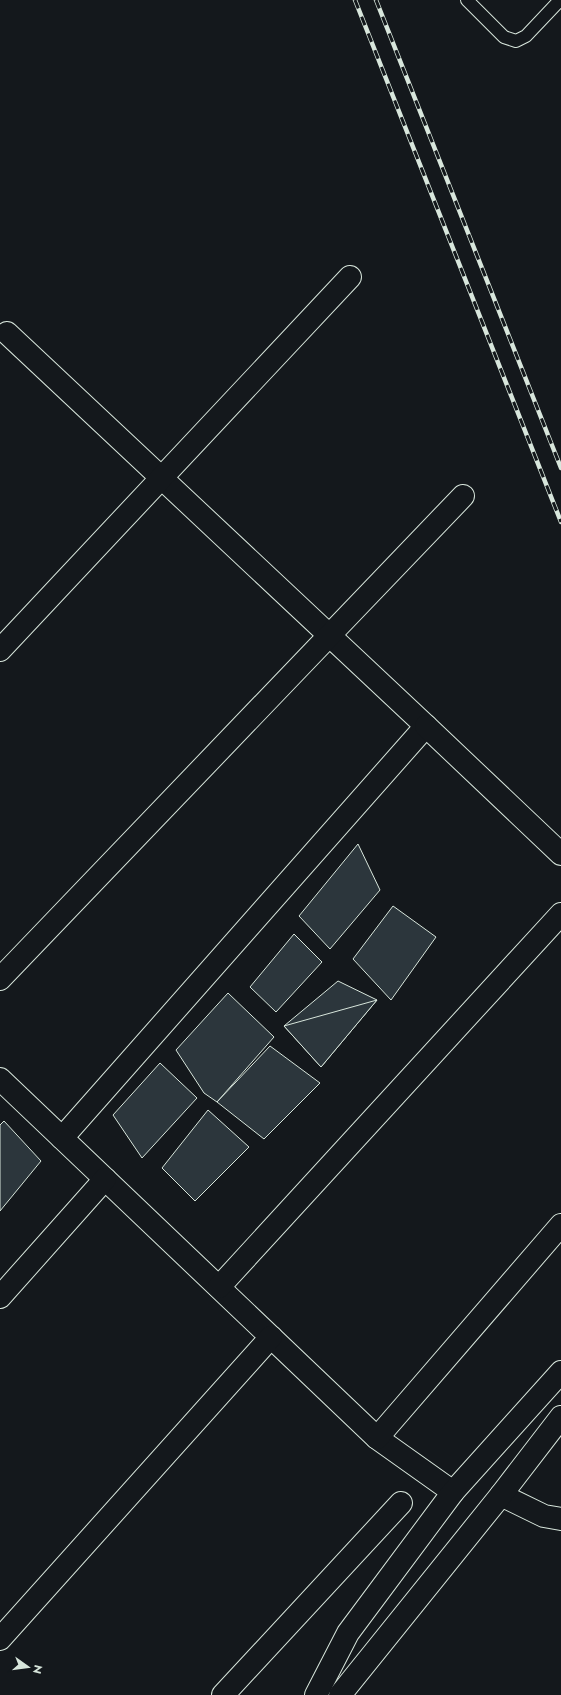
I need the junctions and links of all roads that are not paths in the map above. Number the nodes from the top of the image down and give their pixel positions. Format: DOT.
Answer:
graph roads {
  1 [pos="467,0"];
  2 [pos="560,0"];
  3 [pos="350,277"];
  4 [pos="7,333"];
  5 [pos="161,478"];
  6 [pos="463,496"];
  7 [pos="329,636"];
  8 [pos="0,650"];
  9 [pos="426,726"];
  10 [pos="561,854"];
  11 [pos="561,914"];
  12 [pos="0,979"];
  13 [pos="0,1079"];
  14 [pos="62,1138"];
  15 [pos="105,1179"];
  16 [pos="561,1225"];
  17 [pos="219,1287"];
  18 [pos="0,1297"];
  19 [pos="271,1337"];
  20 [pos="561,1372"];
  21 [pos="561,1416"];
  22 [pos="377,1438"];
  23 [pos="454,1492"];
  24 [pos="501,1495"];
  25 [pos="401,1502"];
  26 [pos="561,1519"];
  27 [pos="0,1639"];
  28 [pos="224,1695"];
  29 [pos="316,1695"];
  30 [pos="340,1695"];
  1 -- 2 [label="lane"];
  3 -- 5 [label="street"];
  4 -- 5 [label="street"];
  5 -- 7 [label="street"];
  5 -- 8 [label="street"];
  6 -- 7 [label="street"];
  7 -- 9 [label="street"];
  7 -- 12 [label="street"];
  9 -- 10 [label="street"];
  9 -- 14 [label="street"];
  11 -- 17 [label="street"];
  13 -- 14 [label="street"];
  14 -- 15 [label="street"];
  15 -- 17 [label="street"];
  15 -- 18 [label="street"];
  16 -- 22 [label="street"];
  17 -- 19 [label="street"];
  19 -- 22 [label="street"];
  19 -- 27 [label="street"];
  20 -- 23 [label="street"];
  21 -- 24 [label="street"];
  22 -- 23 [label="street"];
  23 -- 29 [label="street"];
  24 -- 26 [label="street"];
  24 -- 30 [label="street"];
  25 -- 28 [label="street"];
}
